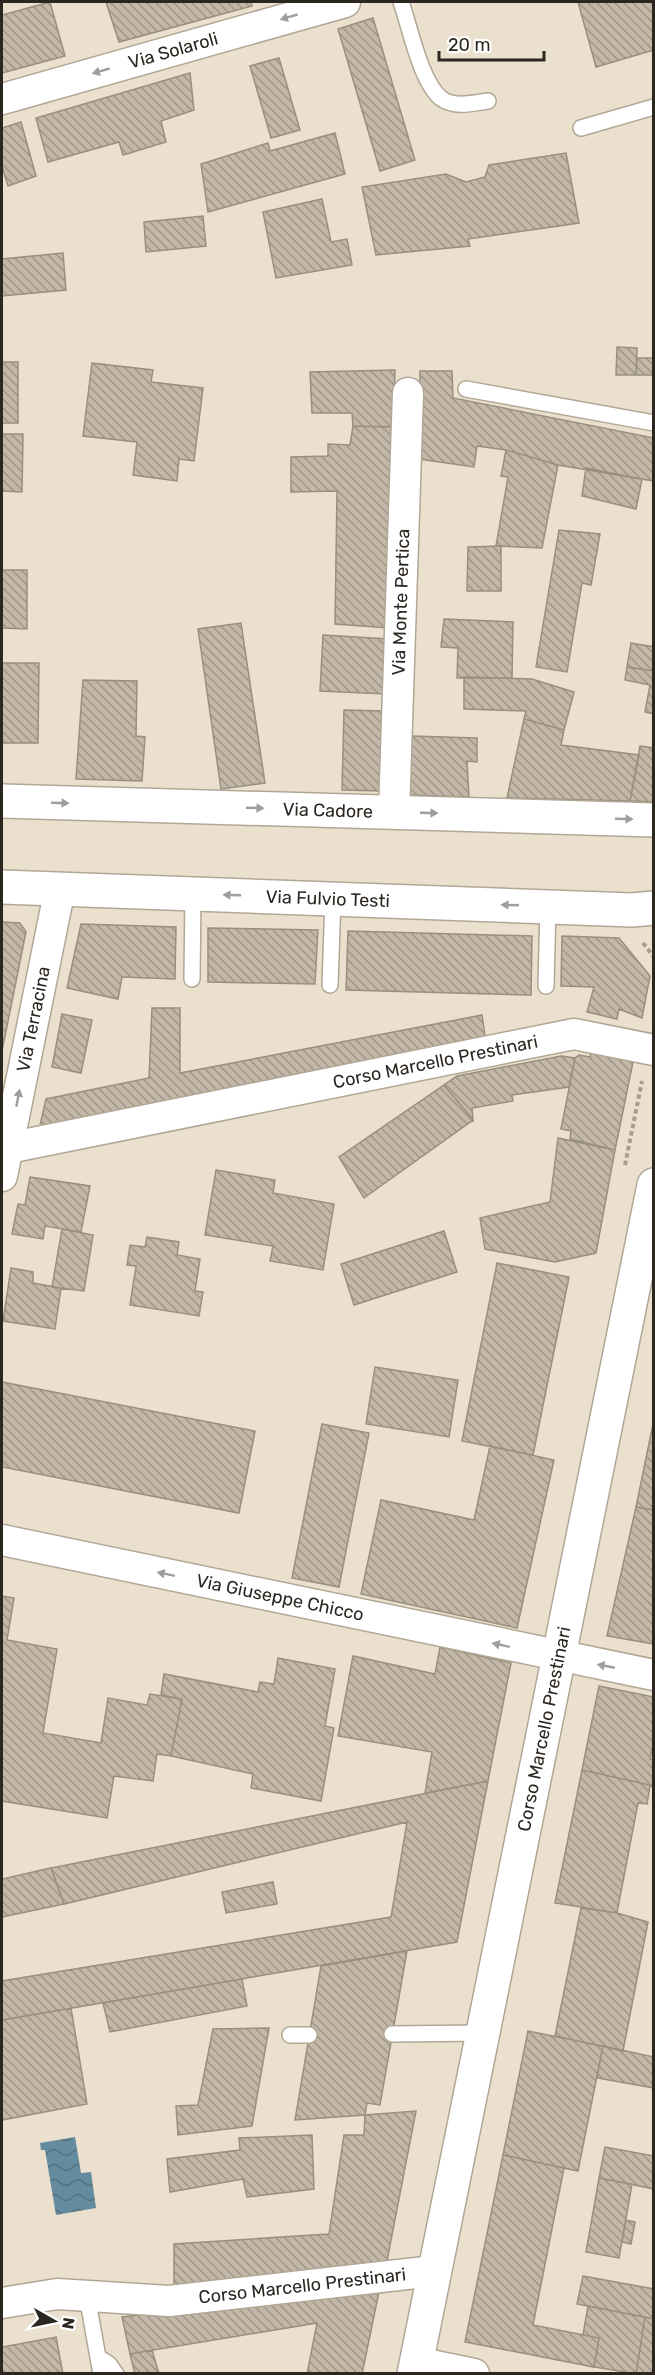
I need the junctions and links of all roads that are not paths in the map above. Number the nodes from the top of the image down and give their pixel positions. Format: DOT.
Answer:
graph roads {
  1 [pos="345,2"];
  2 [pos="401,2"];
  3 [pos="2,99"];
  4 [pos="488,101"];
  5 [pos="654,107"];
  6 [pos="581,128"];
  7 [pos="466,389"];
  8 [pos="408,393"];
  9 [pos="654,423"];
  10 [pos="2,801"];
  11 [pos="394,812"];
  12 [pos="654,820"];
  13 [pos="2,887"];
  14 [pos="60,888"];
  15 [pos="193,894"];
  16 [pos="333,898"];
  17 [pos="548,907"];
  18 [pos="654,908"];
  19 [pos="192,979"];
  20 [pos="330,985"];
  21 [pos="546,986"];
  22 [pos="654,1050"];
  23 [pos="218,1105"];
  24 [pos="5,1162"];
  25 [pos="654,1185"];
  26 [pos="2,1540"];
  27 [pos="558,1657"];
  28 [pos="654,1675"];
  29 [pos="482,2033"];
  30 [pos="392,2034"];
  31 [pos="290,2035"];
  32 [pos="309,2035"];
  33 [pos="434,2271"];
  34 [pos="87,2296"];
  35 [pos="2,2303"];
  36 [pos="98,2357"];
  37 [pos="415,2368"];
  38 [pos="101,2373"];
  39 [pos="116,2373"];
  40 [pos="474,2373"];
  1 -- 3 [label="street, Via Solaroli, one-way"];
  2 -- 4 [label="lane"];
  5 -- 6 [label="lane"];
  7 -- 9 [label="lane"];
  8 -- 11 [label="street, Via Monte Pertica"];
  10 -- 11 [label="street, Via Cadore, one-way"];
  11 -- 12 [label="street, Via Cadore, one-way"];
  13 -- 14 [label="street, Via Fulvio Testi"];
  14 -- 15 [label="street, Via Fulvio Testi"];
  24 -- 14 [label="street, Via Terracina, one-way"];
  16 -- 15 [label="street, Via Fulvio Testi, one-way"];
  15 -- 19 [label="lane"];
  17 -- 16 [label="street, Via Fulvio Testi, one-way"];
  16 -- 20 [label="lane"];
  17 -- 18 [label="street, Via Fulvio Testi"];
  17 -- 21 [label="lane"];
  22 -- 23 [label="street, Corso Marcello Prestinari"];
  23 -- 24 [label="street, Via Terracina"];
  25 -- 27 [label="street, Corso Marcello Prestinari"];
  27 -- 26 [label="street, Via Giuseppe Chicco, one-way"];
  28 -- 27 [label="street, Via Giuseppe Chicco, one-way"];
  27 -- 29 [label="street, Corso Marcello Prestinari"];
  29 -- 30 [label="lane"];
  29 -- 33 [label="street, Corso Marcello Prestinari"];
  31 -- 32 [label="lane"];
  33 -- 34 [label="street, Corso Marcello Prestinari"];
  33 -- 37 [label="street, Corso Marcello Prestinari"];
  34 -- 35 [label="street, Corso Marcello Prestinari"];
  34 -- 36 [label="lane"];
  36 -- 38 [label="lane"];
  36 -- 39 [label="lane"];
  37 -- 40 [label="street"];
}
